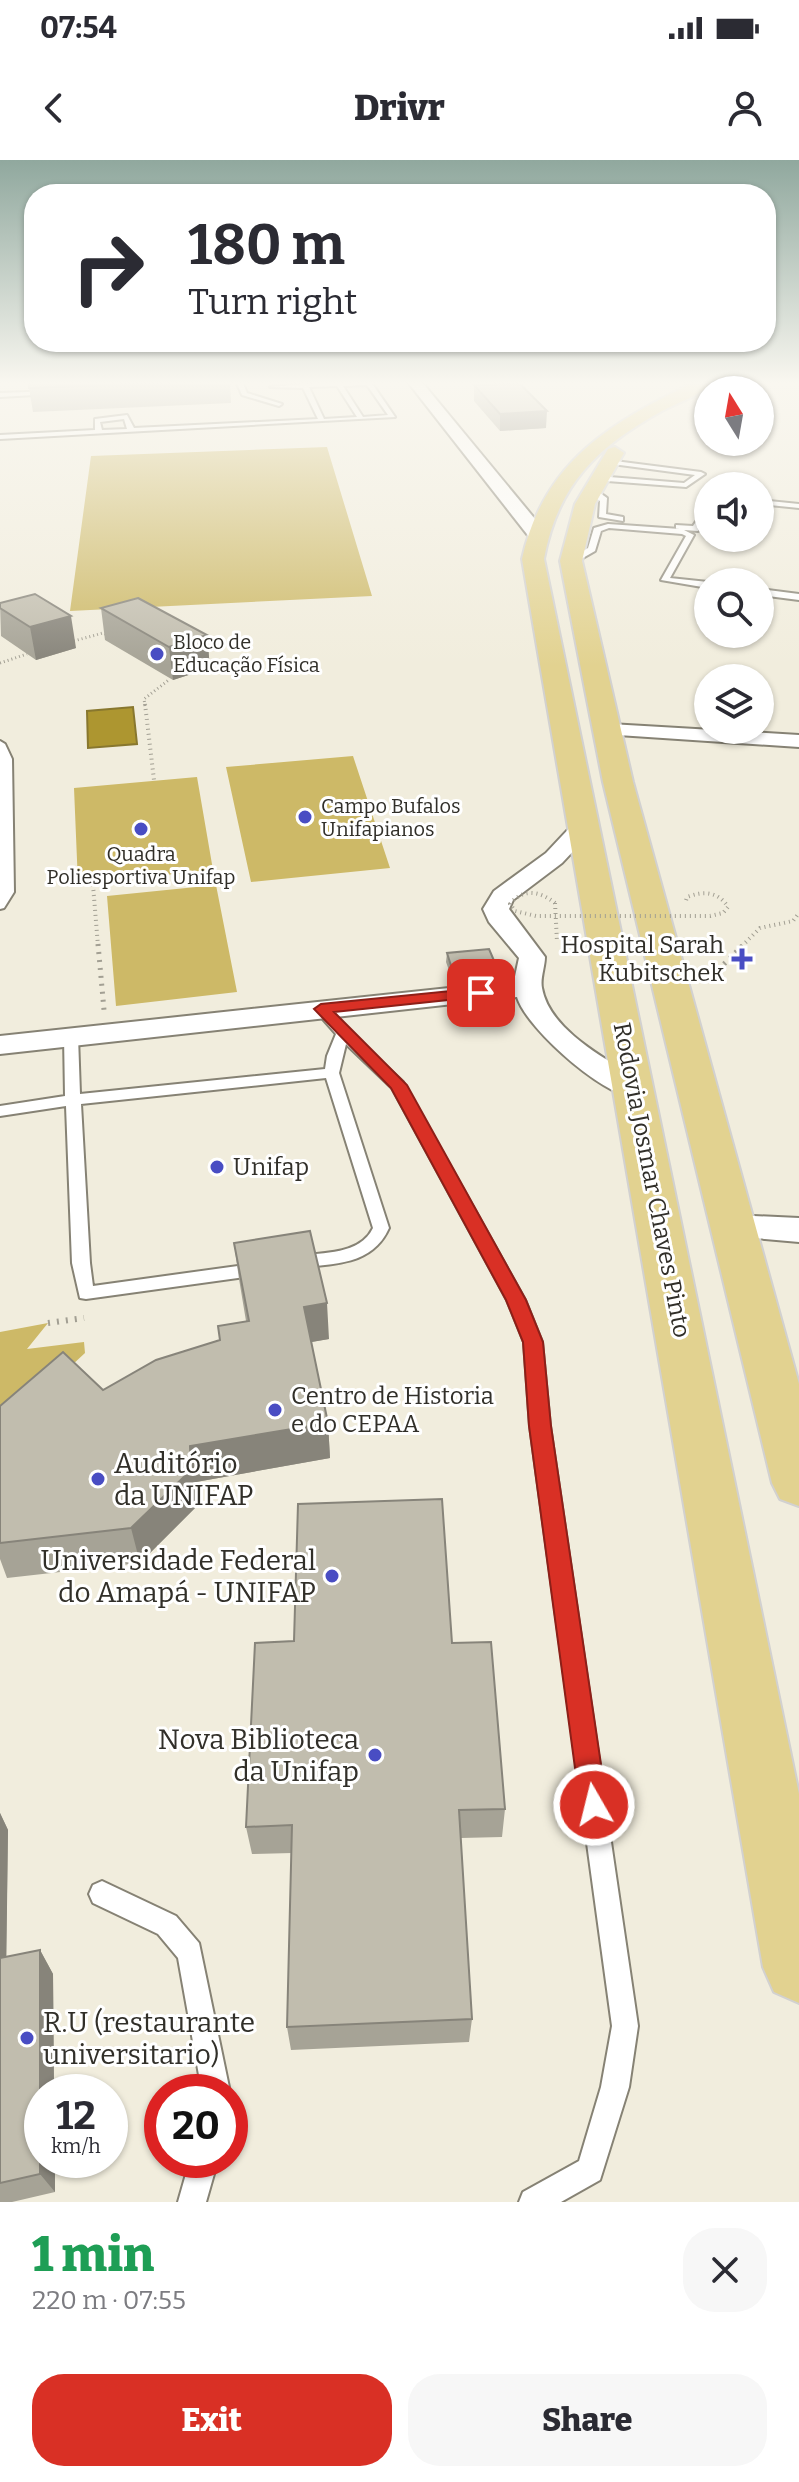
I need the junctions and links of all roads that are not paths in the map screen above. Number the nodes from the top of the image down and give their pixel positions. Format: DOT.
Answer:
graph roads {
  1 [pos="490,476"];
  2 [pos="565,476"];
  3 [pos="598,476"];
  4 [pos="600,476"];
  5 [pos="641,476"];
  6 [pos="698,476"];
  7 [pos="638,481"];
  8 [pos="774,503"];
  9 [pos="799,506"];
  10 [pos="694,529"];
  11 [pos="537,534"];
  12 [pos="571,561"];
  13 [pos="694,583"];
  14 [pos="774,594"];
  15 [pos="799,597"];
  16 [pos="610,730"];
  17 [pos="799,741"];
  18 [pos="0,744"];
  19 [pos="585,825"];
  20 [pos="0,905"];
  21 [pos="528,988"];
  22 [pos="321,1009"];
  23 [pos="343,1034"];
  24 [pos="71,1036"];
  25 [pos="0,1045"];
  26 [pos="332,1073"];
  27 [pos="636,1092"];
  28 [pos="73,1100"];
  29 [pos="0,1111"];
  30 [pos="733,1227"];
  31 [pos="799,1230"];
  32 [pos="799,1483"];
  33 [pos="102,1894"];
  34 [pos="799,1967"];
  35 [pos="213,2074"];
  36 [pos="199,2178"];
  37 [pos="192,2202"];
  38 [pos="533,2202"];
  1 -- 11 [label="street"];
  2 -- 11 [label="main road, Rodovia Josmar Chaves Pinto"];
  3 -- 10 [label="lane"];
  3 -- 12 [label="main road, Rodovia Josmar Chaves Pinto"];
  4 -- 7 [label="lane"];
  5 -- 7 [label="lane"];
  6 -- 7 [label="lane"];
  8 -- 9 [label="lane"];
  11 -- 19 [label="main road, Rodovia Josmar Chaves Pinto"];
  12 -- 13 [label="lane"];
  12 -- 16 [label="main road, Rodovia Josmar Chaves Pinto"];
  14 -- 15 [label="lane"];
  16 -- 17 [label="street"];
  16 -- 30 [label="main road, Rodovia Josmar Chaves Pinto"];
  18 -- 20 [label="lane"];
  19 -- 21 [label="street"];
  19 -- 27 [label="main road, Rodovia Josmar Chaves Pinto"];
  21 -- 22 [label="street"];
  21 -- 27 [label="street"];
  22 -- 23 [label="lane"];
  22 -- 24 [label="street"];
  23 -- 26 [label="lane"];
  23 -- 38 [label="lane"];
  24 -- 25 [label="street"];
  24 -- 28 [label="lane"];
  26 -- 28 [label="lane"];
  26 -- 28 [label="lane"];
  27 -- 34 [label="main road, Rodovia Josmar Chaves Pinto"];
  28 -- 29 [label="lane"];
  30 -- 31 [label="street"];
  30 -- 32 [label="main road, Rodovia Josmar Chaves Pinto"];
  33 -- 35 [label="lane"];
  36 -- 37 [label="lane"];
}
